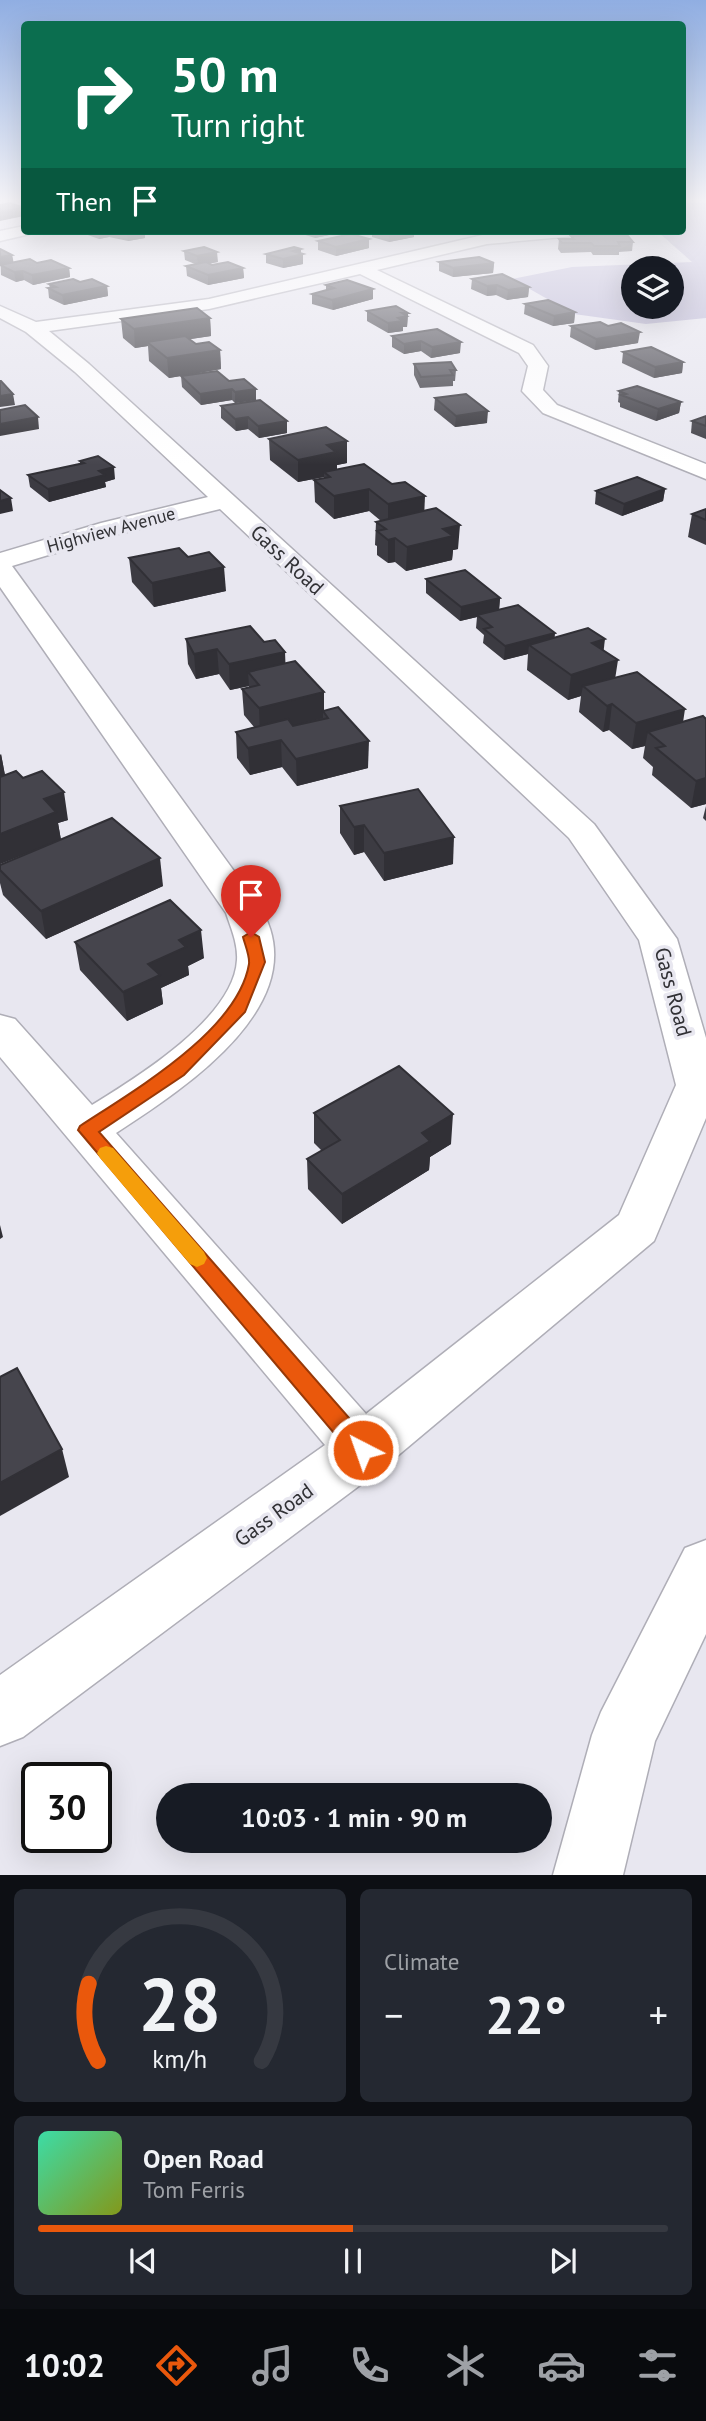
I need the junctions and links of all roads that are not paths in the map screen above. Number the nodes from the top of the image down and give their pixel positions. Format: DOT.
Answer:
graph roads {
  1 [pos="273,290"];
  2 [pos="405,290"];
  3 [pos="0,311"];
  4 [pos="33,328"];
  5 [pos="706,472"];
  6 [pos="222,500"];
  7 [pos="0,561"];
  8 [pos="0,568"];
  9 [pos="0,1029"];
  10 [pos="702,1082"];
  11 [pos="87,1130"];
  12 [pos="363,1450"];
  13 [pos="706,1569"];
  14 [pos="0,1714"];
  15 [pos="587,1875"];
  1 -- 4 [label="street"];
  2 -- 5 [label="street"];
  3 -- 4 [label="street, Gass Road"];
  4 -- 6 [label="street, Gass Road"];
  6 -- 7 [label="street, Highview Avenue"];
  6 -- 10 [label="street, Gass Road"];
  8 -- 11 [label="street"];
  9 -- 11 [label="street"];
  10 -- 12 [label="street, Gass Road"];
  11 -- 12 [label="street"];
  12 -- 14 [label="street, Gass Road"];
  13 -- 15 [label="street"];
}
